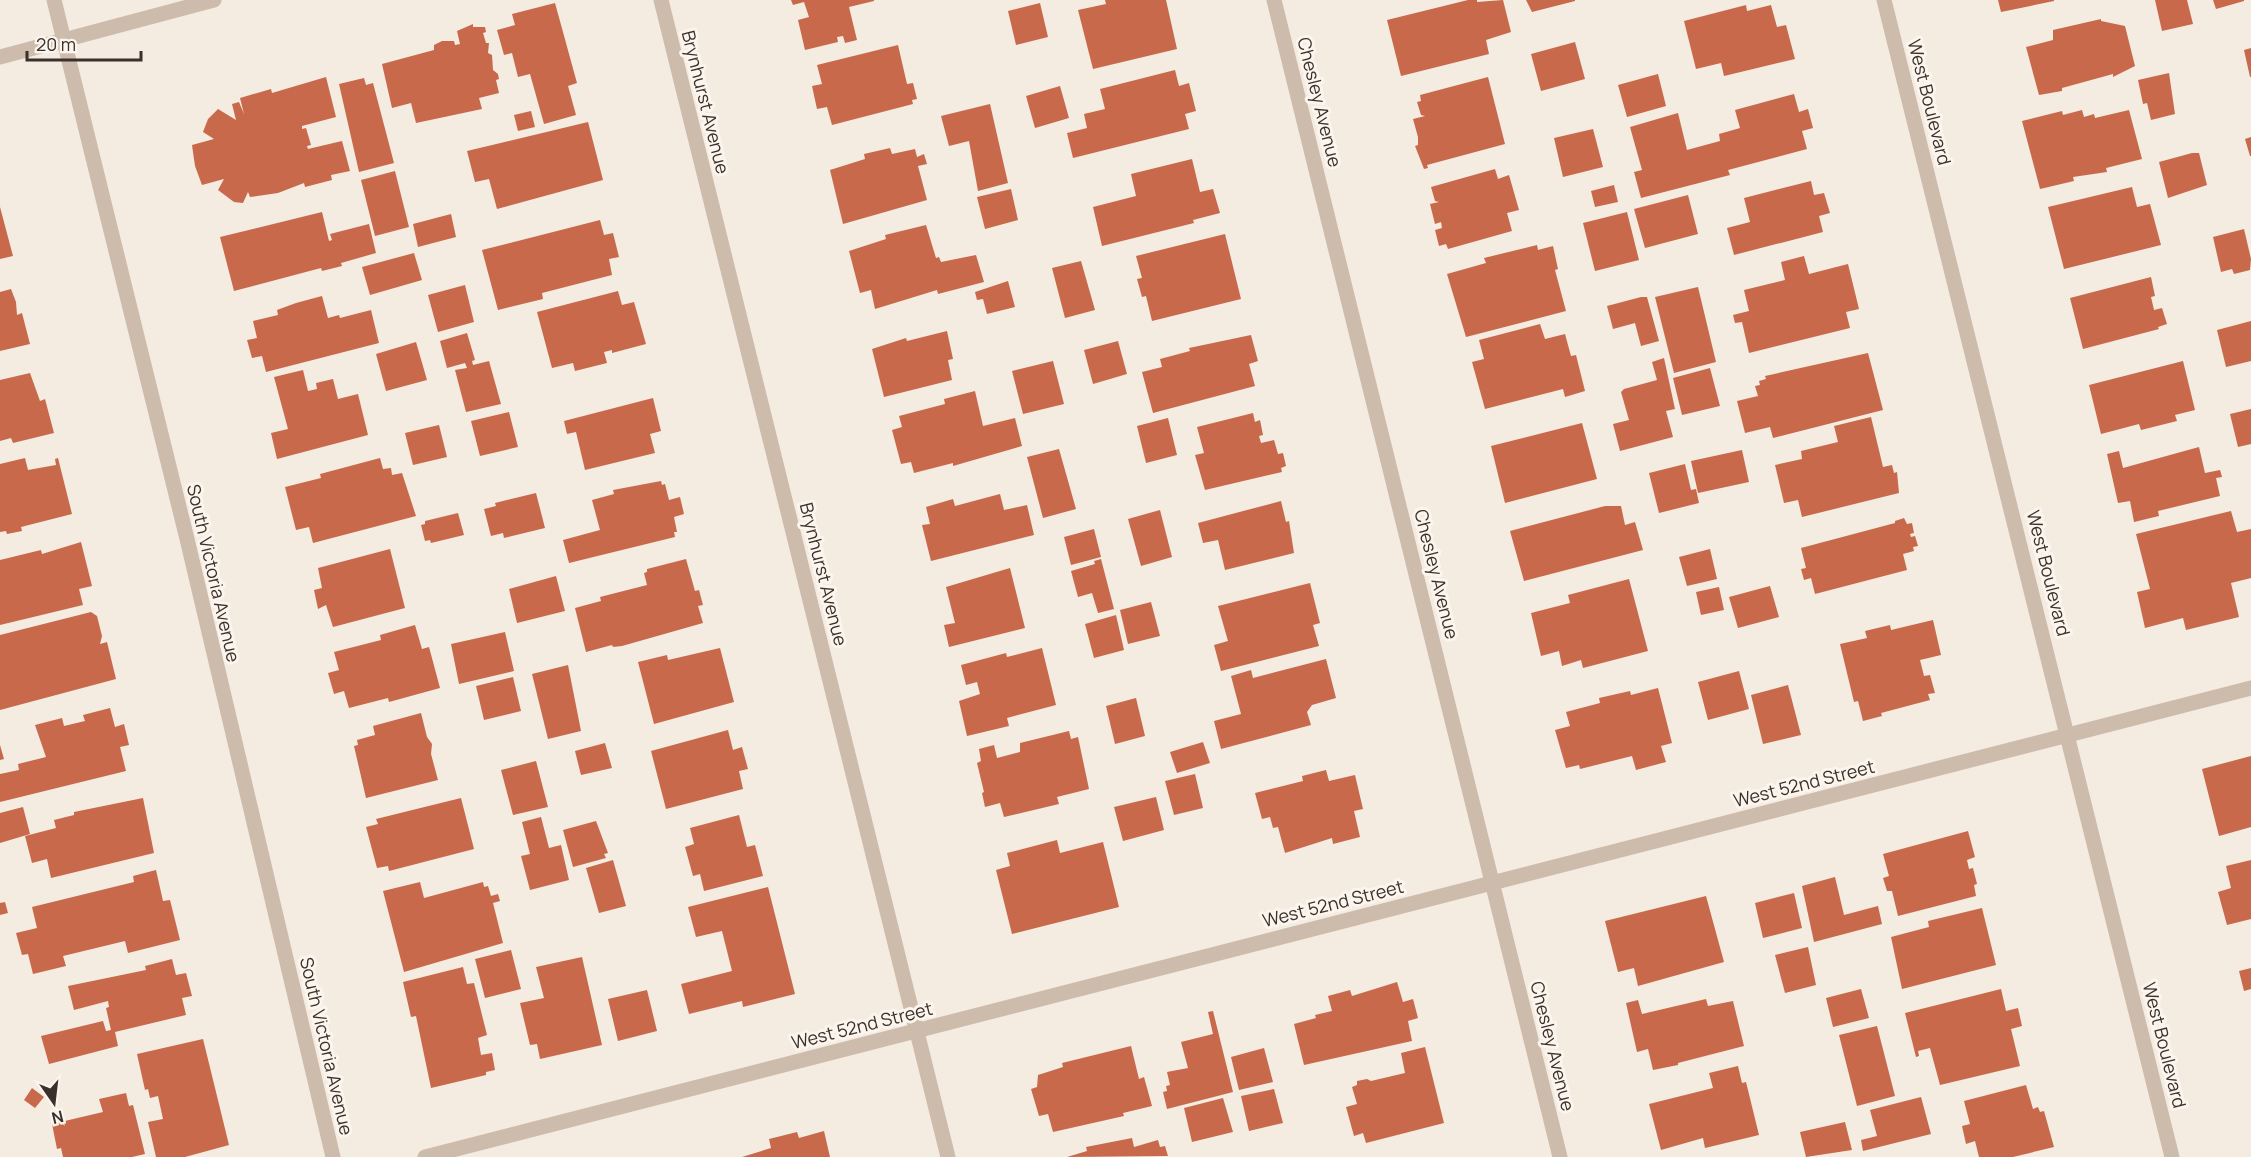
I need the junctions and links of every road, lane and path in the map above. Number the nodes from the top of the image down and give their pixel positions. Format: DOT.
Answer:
graph roads {
  1 [pos="54,0"];
  2 [pos="214,0"];
  3 [pos="660,0"];
  4 [pos="1274,0"];
  5 [pos="1884,0"];
  6 [pos="64,39"];
  7 [pos="0,57"];
  8 [pos="2251,688"];
  9 [pos="2069,735"];
  10 [pos="1493,882"];
  11 [pos="918,1031"];
  12 [pos="333,1157"];
  13 [pos="425,1157"];
  14 [pos="948,1157"];
  15 [pos="1560,1157"];
  16 [pos="2172,1157"];
  1 -- 6 [label="street, South Victoria Avenue"];
  2 -- 6 [label="street"];
  3 -- 11 [label="street, Brynhurst Avenue"];
  4 -- 10 [label="street, Chesley Avenue"];
  5 -- 9 [label="street, West Boulevard"];
  6 -- 7 [label="street"];
  6 -- 12 [label="street, South Victoria Avenue"];
  8 -- 9 [label="street, West 52nd Street"];
  9 -- 10 [label="street, West 52nd Street"];
  9 -- 16 [label="street, West Boulevard"];
  10 -- 11 [label="street, West 52nd Street"];
  10 -- 15 [label="street, Chesley Avenue"];
  11 -- 13 [label="street, West 52nd Street"];
  11 -- 14 [label="street, Brynhurst Avenue"];
}
